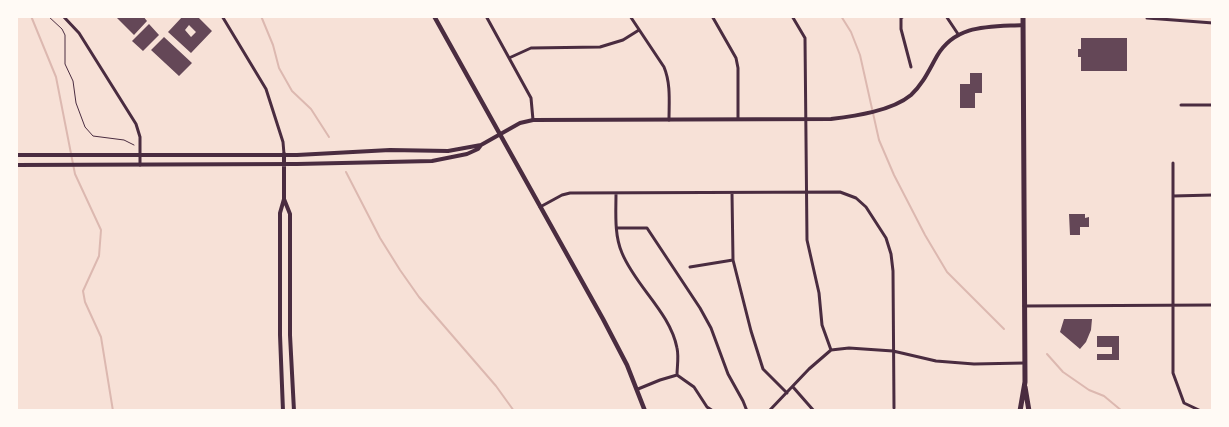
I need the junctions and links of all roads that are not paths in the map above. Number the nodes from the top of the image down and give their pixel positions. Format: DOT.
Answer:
graph roads {
  1 [pos="63,16"];
  2 [pos="222,16"];
  3 [pos="434,16"];
  4 [pos="486,16"];
  5 [pos="630,16"];
  6 [pos="712,16"];
  7 [pos="792,16"];
  8 [pos="904,16"];
  9 [pos="946,16"];
  10 [pos="1023,16"];
  11 [pos="1147,18"];
  12 [pos="1213,23"];
  13 [pos="1023,25"];
  14 [pos="639,30"];
  15 [pos="958,34"];
  16 [pos="509,58"];
  17 [pos="911,66"];
  18 [pos="1181,105"];
  19 [pos="1213,105"];
  20 [pos="738,119"];
  21 [pos="806,119"];
  22 [pos="533,120"];
  23 [pos="669,120"];
  24 [pos="499,134"];
  25 [pos="480,144"];
  26 [pos="140,154"];
  27 [pos="284,154"];
  28 [pos="16,155"];
  29 [pos="1173,163"];
  30 [pos="284,164"];
  31 [pos="16,165"];
  32 [pos="140,165"];
  33 [pos="806,192"];
  34 [pos="616,193"];
  35 [pos="732,193"];
  36 [pos="1213,195"];
  37 [pos="1173,196"];
  38 [pos="284,198"];
  39 [pos="540,207"];
  40 [pos="616,228"];
  41 [pos="733,260"];
  42 [pos="690,267"];
  43 [pos="1024,306"];
  44 [pos="1172,306"];
  45 [pos="1213,306"];
  46 [pos="831,350"];
  47 [pos="893,351"];
  48 [pos="1024,364"];
  49 [pos="677,375"];
  50 [pos="1024,382"];
  51 [pos="792,387"];
  52 [pos="638,390"];
  53 [pos="787,394"];
  54 [pos="894,408"];
  55 [pos="283,411"];
  56 [pos="294,411"];
  57 [pos="646,411"];
  58 [pos="713,411"];
  59 [pos="747,411"];
  60 [pos="769,411"];
  61 [pos="814,411"];
  62 [pos="1020,411"];
  63 [pos="1029,411"];
  64 [pos="1201,411"];
  1 -- 26 [label="street"];
  2 -- 27 [label="street"];
  3 -- 24 [label="main road"];
  4 -- 16 [label="street"];
  5 -- 14 [label="street"];
  6 -- 20 [label="street"];
  7 -- 21 [label="street"];
  8 -- 17 [label="street"];
  9 -- 15 [label="street"];
  10 -- 13 [label="highway"];
  11 -- 12 [label="street"];
  13 -- 15 [label="street"];
  13 -- 43 [label="highway"];
  14 -- 16 [label="street"];
  14 -- 23 [label="street"];
  15 -- 21 [label="street"];
  16 -- 22 [label="street"];
  18 -- 19 [label="street"];
  20 -- 21 [label="street"];
  20 -- 23 [label="street"];
  21 -- 33 [label="street"];
  22 -- 23 [label="street"];
  22 -- 24 [label="street"];
  24 -- 25 [label="street"];
  24 -- 39 [label="main road"];
  25 -- 27 [label="street"];
  25 -- 30 [label="street"];
  26 -- 27 [label="street"];
  26 -- 28 [label="street"];
  26 -- 32 [label="street"];
  27 -- 30 [label="street"];
  29 -- 37 [label="street"];
  30 -- 32 [label="street"];
  30 -- 38 [label="street"];
  31 -- 32 [label="street"];
  33 -- 35 [label="street"];
  33 -- 46 [label="street"];
  33 -- 47 [label="street"];
  34 -- 35 [label="street"];
  34 -- 39 [label="street"];
  34 -- 40 [label="street"];
  35 -- 41 [label="street"];
  36 -- 37 [label="street"];
  37 -- 44 [label="street"];
  38 -- 55 [label="street"];
  38 -- 56 [label="street"];
  39 -- 52 [label="main road"];
  40 -- 49 [label="street"];
  40 -- 59 [label="street"];
  41 -- 42 [label="street"];
  41 -- 53 [label="street"];
  43 -- 44 [label="street"];
  43 -- 48 [label="highway"];
  44 -- 45 [label="street"];
  44 -- 64 [label="street"];
  46 -- 47 [label="street"];
  46 -- 51 [label="street"];
  47 -- 48 [label="street"];
  47 -- 54 [label="street"];
  48 -- 50 [label="highway"];
  49 -- 52 [label="street"];
  49 -- 58 [label="street"];
  50 -- 62 [label="highway"];
  50 -- 63 [label="highway"];
  51 -- 53 [label="street"];
  51 -- 61 [label="street"];
  52 -- 57 [label="main road"];
  53 -- 60 [label="street"];
}
